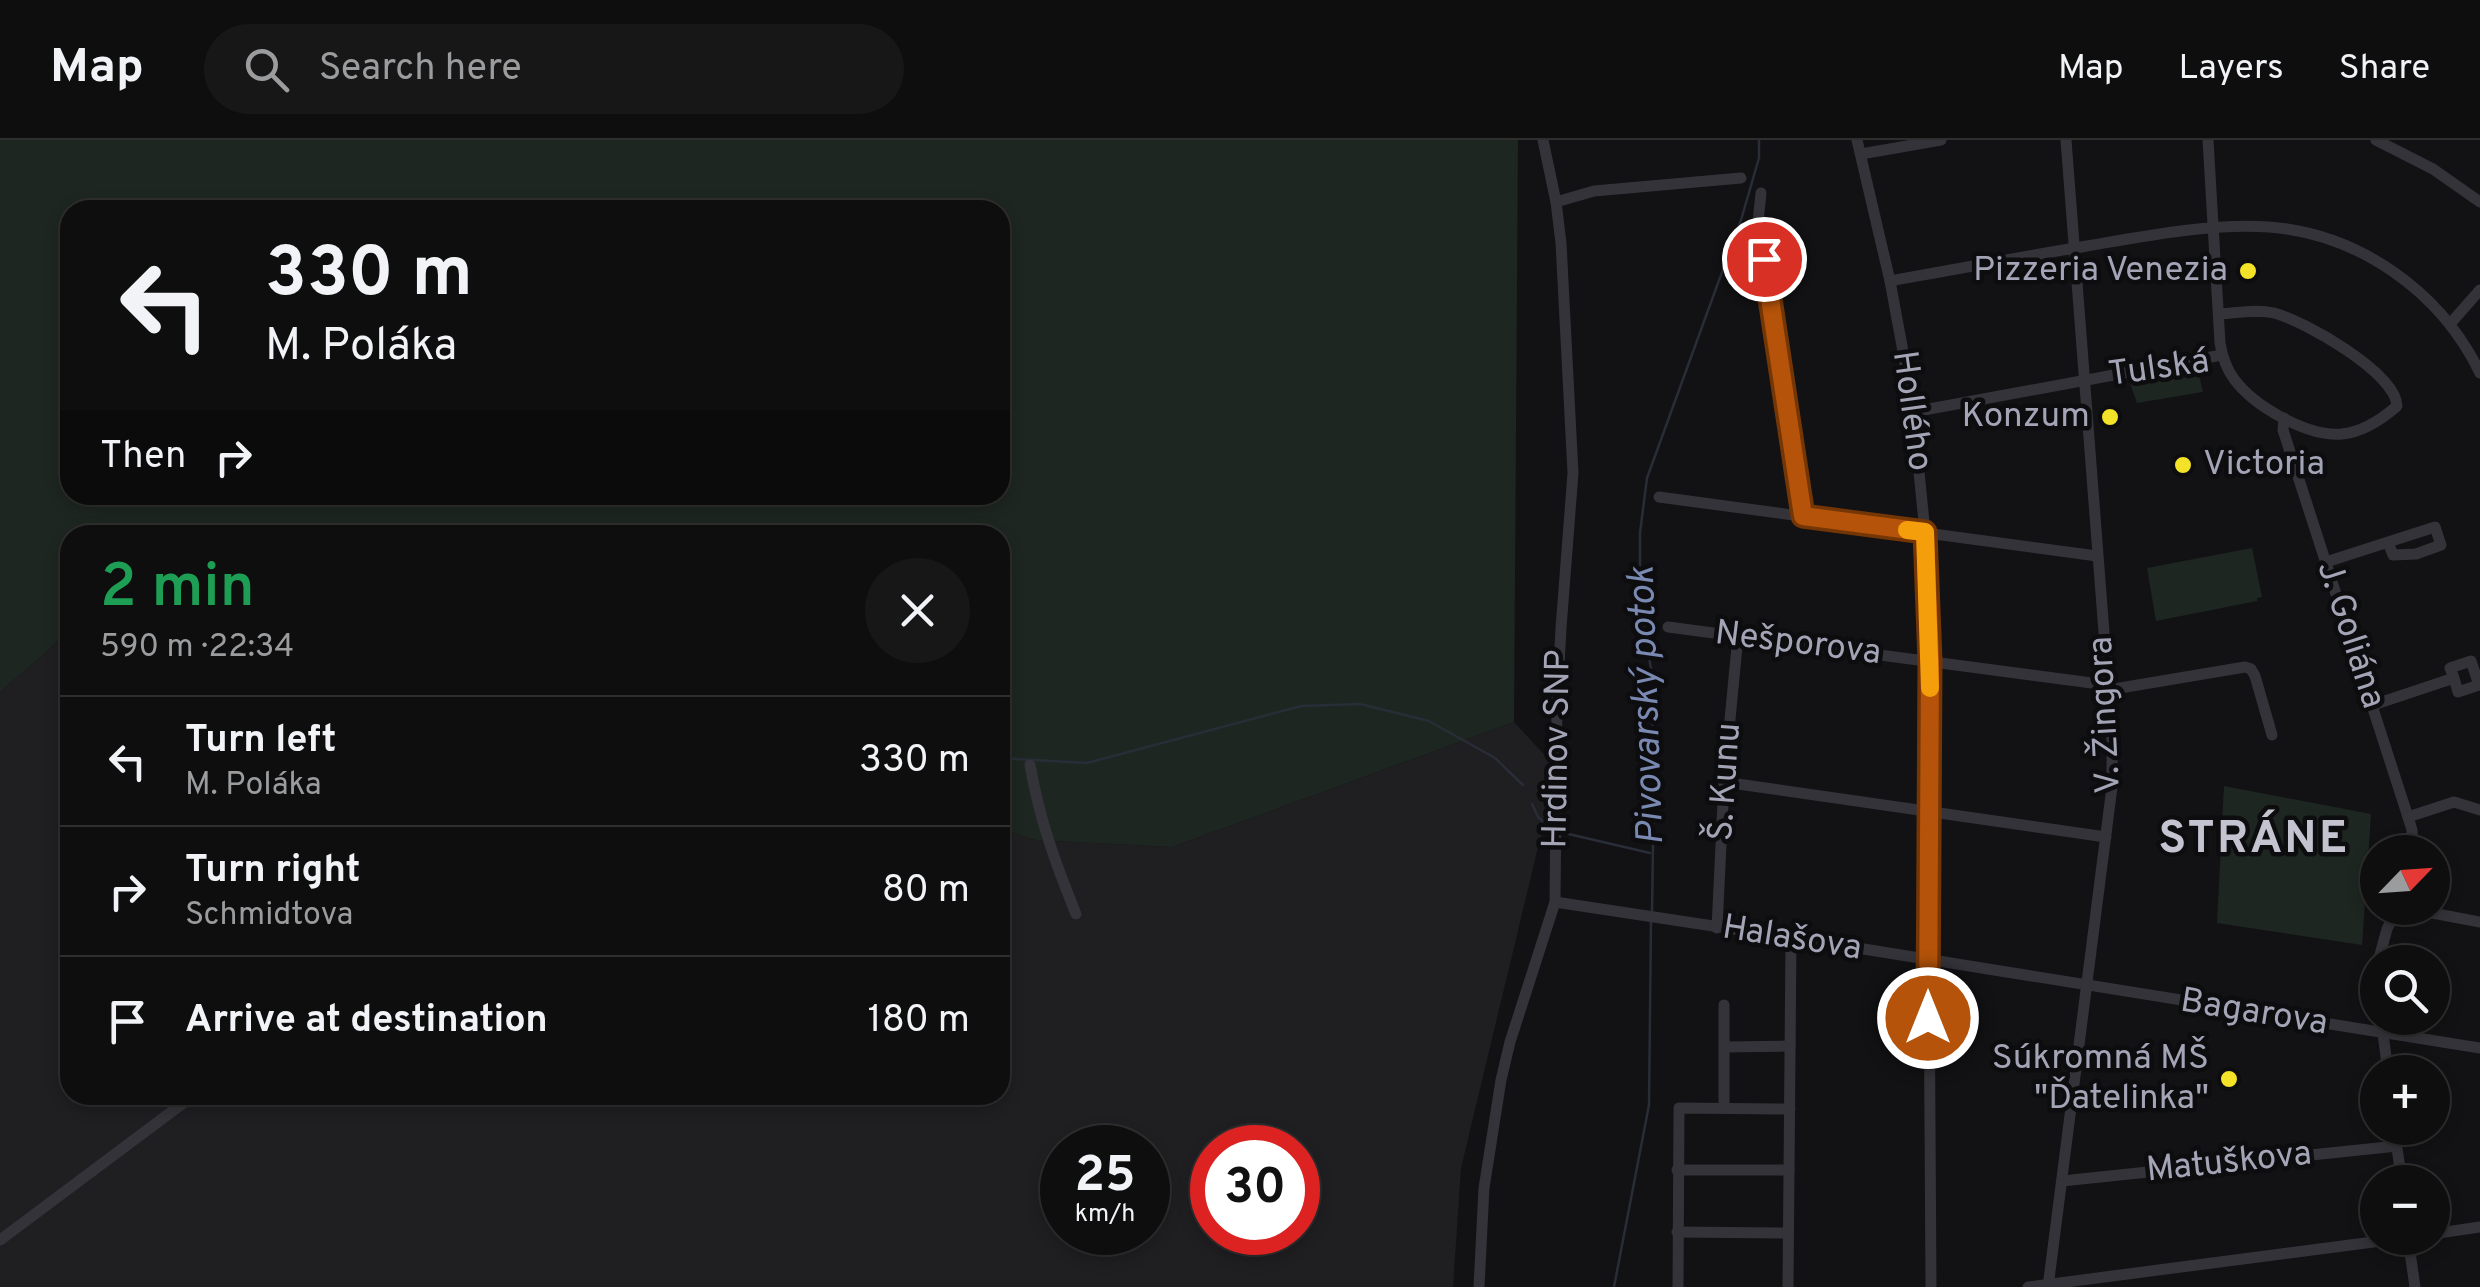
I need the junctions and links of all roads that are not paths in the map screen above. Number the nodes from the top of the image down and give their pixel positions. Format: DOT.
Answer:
graph roads {
  1 [pos="1543,140"];
  2 [pos="1857,140"];
  3 [pos="1941,140"];
  4 [pos="2066,140"];
  5 [pos="2208,140"];
  6 [pos="2376,140"];
  7 [pos="1861,154"];
  8 [pos="1741,178"];
  9 [pos="1761,193"];
  10 [pos="1556,202"];
  11 [pos="2480,202"];
  12 [pos="2214,229"];
  13 [pos="2074,248"];
  14 [pos="1890,282"];
  15 [pos="2480,290"];
  16 [pos="2218,314"];
  17 [pos="2450,324"];
  18 [pos="2222,355"];
  19 [pos="2480,373"];
  20 [pos="2084,380"];
  21 [pos="1912,412"];
  22 [pos="2284,418"];
  23 [pos="1658,498"];
  24 [pos="1803,516"];
  25 [pos="1925,532"];
  26 [pos="2388,542"];
  27 [pos="2097,556"];
  28 [pos="2326,562"];
  29 [pos="1668,627"];
  30 [pos="1738,636"];
  31 [pos="1930,661"];
  32 [pos="2454,678"];
  33 [pos="2108,687"];
  34 [pos="2372,705"];
  35 [pos="2272,736"];
  36 [pos="1030,765"];
  37 [pos="1724,782"];
  38 [pos="2480,810"];
  39 [pos="1930,812"];
  40 [pos="2408,817"];
  41 [pos="2412,835"];
  42 [pos="2106,837"];
  43 [pos="1555,902"];
  44 [pos="1076,914"];
  45 [pos="2450,916"];
  46 [pos="2480,922"];
  47 [pos="1717,928"];
  48 [pos="1791,938"];
  49 [pos="1928,961"];
  50 [pos="2087,986"];
  51 [pos="1724,1004"];
  52 [pos="2360,1030"];
  53 [pos="2391,1035"];
  54 [pos="1790,1046"];
  55 [pos="1725,1047"];
  56 [pos="2480,1048"];
  57 [pos="181,1105"];
  58 [pos="1724,1108"];
  59 [pos="1790,1109"];
  60 [pos="2397,1146"];
  61 [pos="2400,1165"];
  62 [pos="1678,1170"];
  63 [pos="1789,1170"];
  64 [pos="2062,1181"];
  65 [pos="2480,1228"];
  66 [pos="1677,1232"];
  67 [pos="2450,1232"];
  68 [pos="1788,1233"];
  69 [pos="0,1240"];
  70 [pos="2360,1244"];
  71 [pos="2409,1255"];
  72 [pos="2048,1286"];
  73 [pos="1479,1287"];
  74 [pos="1678,1287"];
  75 [pos="1788,1287"];
  76 [pos="1930,1287"];
  77 [pos="2028,1287"];
  78 [pos="2415,1287"];
  1 -- 10 [label="street, Hrdinov SNP"];
  2 -- 7 [label="street, Hollého"];
  3 -- 7 [label="street"];
  4 -- 13 [label="street, V. Žingora"];
  5 -- 12 [label="street"];
  6 -- 11 [label="street"];
  7 -- 14 [label="street, Hollého"];
  8 -- 10 [label="street"];
  9 -- 24 [label="street"];
  10 -- 43 [label="street, Hrdinov SNP"];
  12 -- 13 [label="street"];
  12 -- 16 [label="street"];
  12 -- 17 [label="street"];
  13 -- 14 [label="street"];
  13 -- 20 [label="street, V. Žingora"];
  14 -- 21 [label="street, Hollého"];
  15 -- 17 [label="street"];
  16 -- 18 [label="street"];
  16 -- 22 [label="street, Tulská"];
  17 -- 19 [label="street"];
  18 -- 20 [label="street, Tulská"];
  18 -- 22 [label="street, Tulská"];
  20 -- 21 [label="street, Tulská"];
  20 -- 27 [label="street, V. Žingora"];
  21 -- 25 [label="street, Hollého"];
  22 -- 28 [label="street, J. Goliána"];
  23 -- 24 [label="street"];
  24 -- 25 [label="street"];
  25 -- 27 [label="street"];
  25 -- 31 [label="street, Hollého"];
  26 -- 28 [label="street"];
  27 -- 33 [label="street, V. Žingora"];
  28 -- 34 [label="street, J. Goliána"];
  29 -- 30 [label="street, Nešporova"];
  30 -- 31 [label="street, Nešporova"];
  30 -- 37 [label="street, Š. Kunu"];
  31 -- 33 [label="street, Nešporova"];
  31 -- 39 [label="street, Hollého"];
  32 -- 34 [label="street"];
  33 -- 35 [label="street, Nešporova"];
  33 -- 42 [label="street, V. Žingora"];
  34 -- 40 [label="street, J. Goliána"];
  36 -- 44 [label="street"];
  37 -- 39 [label="street"];
  37 -- 47 [label="street, Š. Kunu"];
  38 -- 40 [label="street"];
  39 -- 42 [label="street"];
  39 -- 49 [label="street, Hollého"];
  40 -- 41 [label="street, J. Goliána"];
  42 -- 50 [label="street, V. Žingora"];
  43 -- 47 [label="street, Halašova"];
  43 -- 73 [label="street, Hrdinov SNP"];
  45 -- 46 [label="street"];
  47 -- 48 [label="street, Halašova"];
  48 -- 49 [label="street, Halašova"];
  48 -- 54 [label="street"];
  49 -- 50 [label="street, Halašova"];
  49 -- 76 [label="street, Hollého"];
  50 -- 52 [label="street, Bagarova"];
  50 -- 64 [label="street, V. Žingora"];
  51 -- 55 [label="street"];
  53 -- 56 [label="street, Bagarova"];
  54 -- 55 [label="street"];
  54 -- 59 [label="street"];
  55 -- 58 [label="street"];
  57 -- 69 [label="street"];
  58 -- 59 [label="street"];
  58 -- 62 [label="street"];
  59 -- 63 [label="street"];
  60 -- 61 [label="street"];
  60 -- 64 [label="street, Matuškova"];
  62 -- 63 [label="street"];
  62 -- 66 [label="street"];
  63 -- 68 [label="street"];
  64 -- 72 [label="street, V. Žingora"];
  65 -- 67 [label="street"];
  66 -- 68 [label="street"];
  66 -- 74 [label="street"];
  68 -- 75 [label="street"];
  70 -- 72 [label="street"];
  71 -- 78 [label="street"];
  72 -- 77 [label="street"];
}
